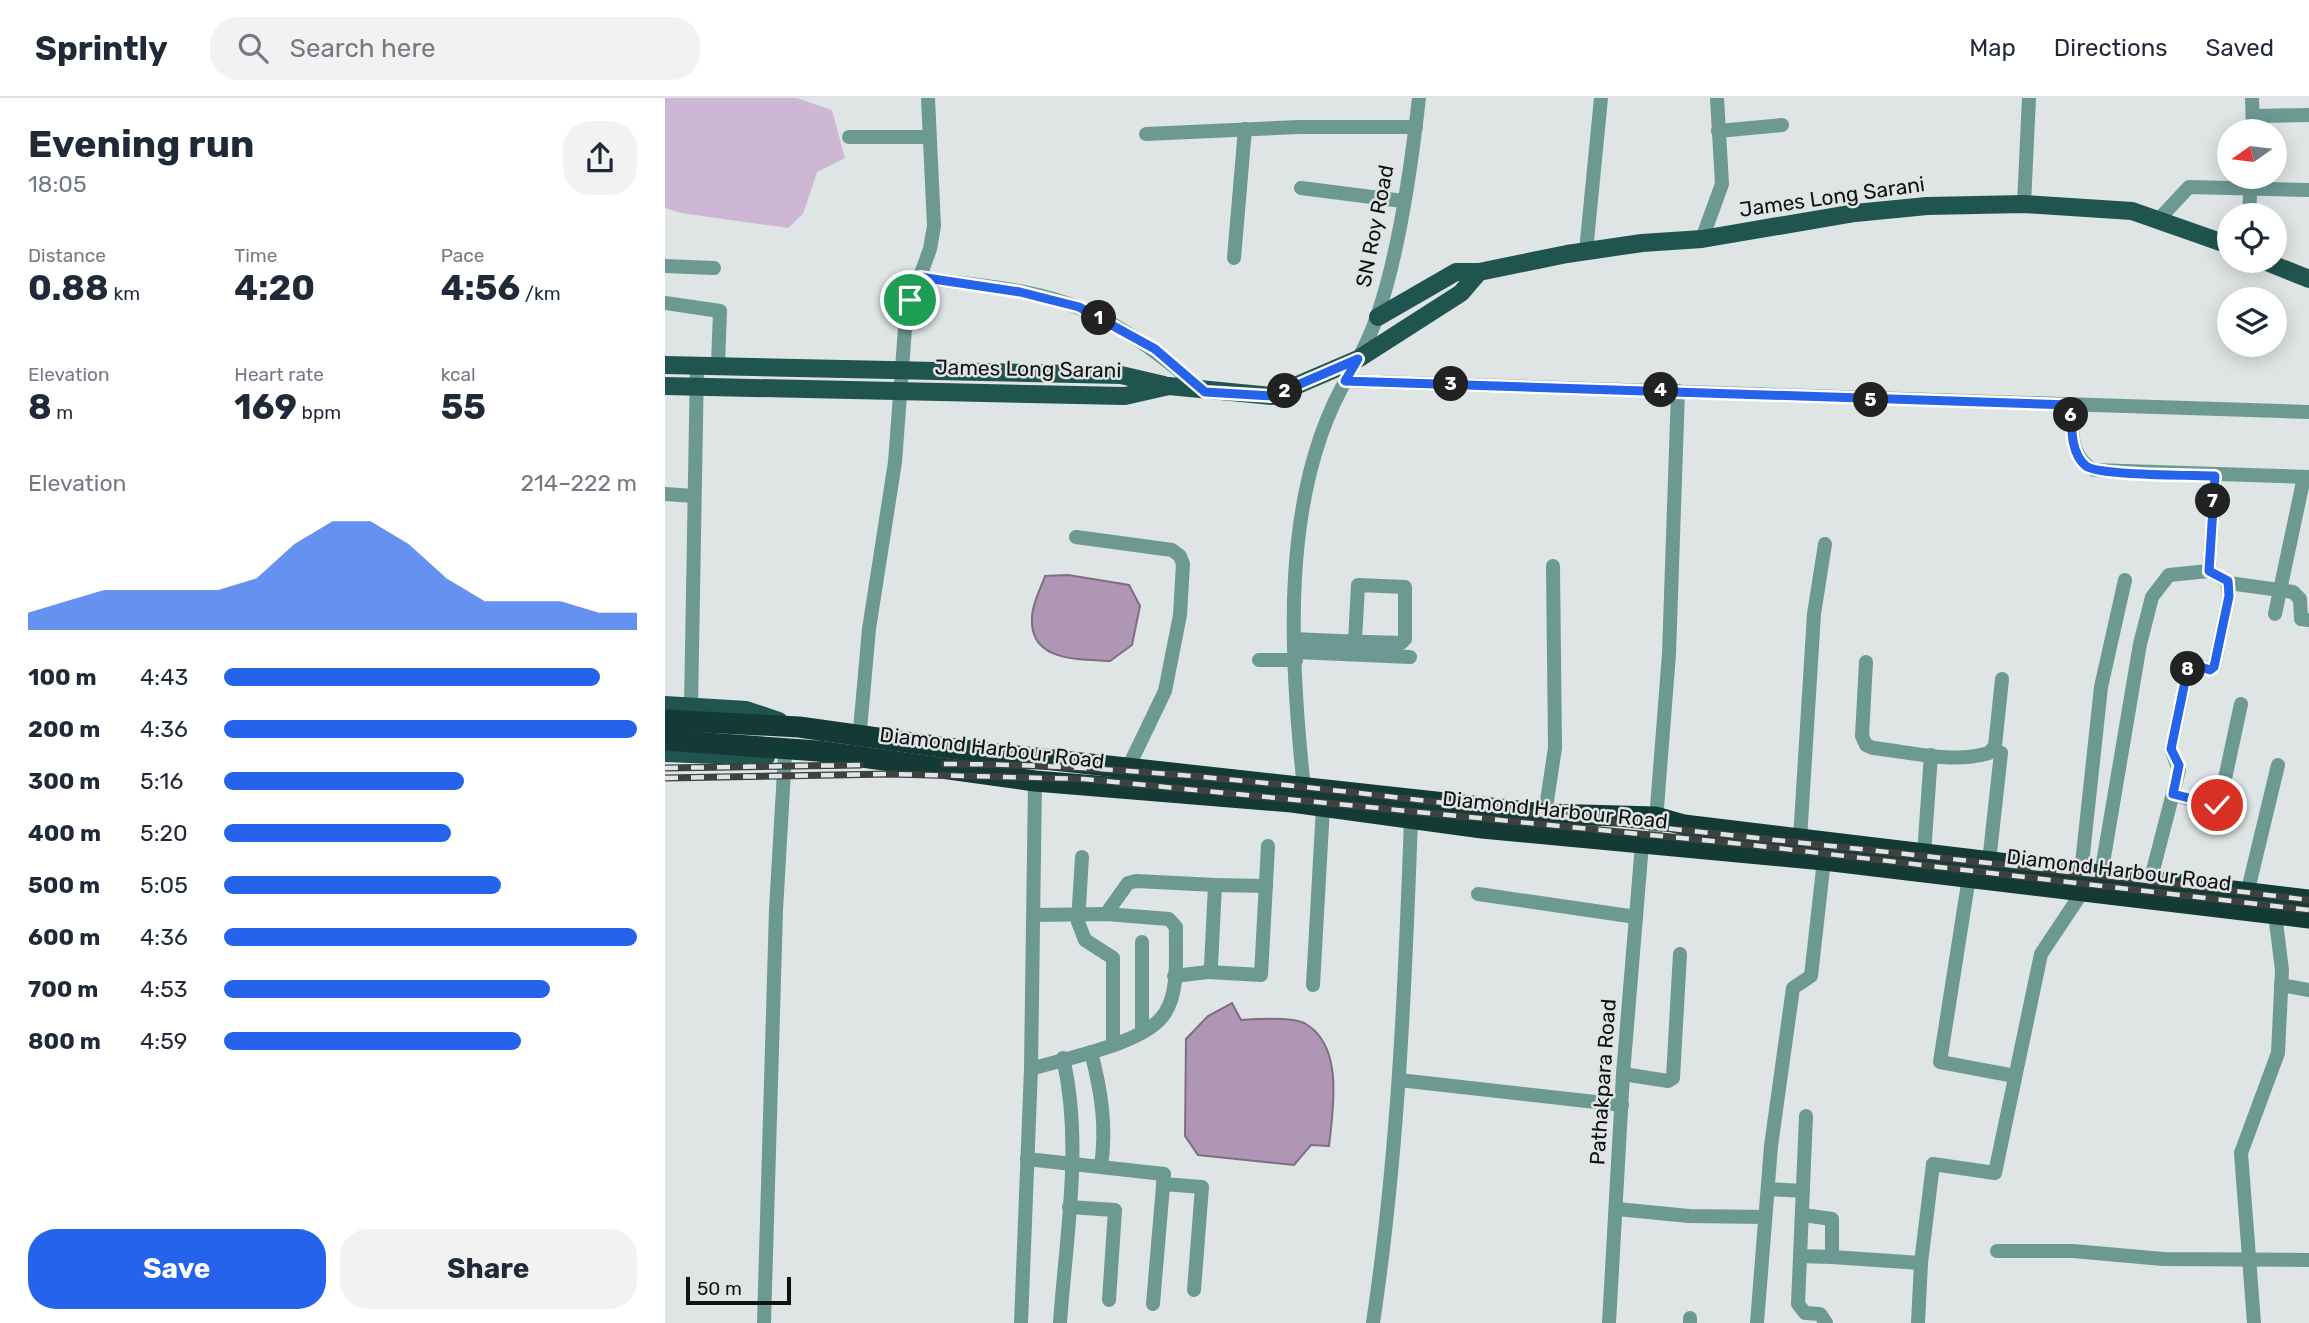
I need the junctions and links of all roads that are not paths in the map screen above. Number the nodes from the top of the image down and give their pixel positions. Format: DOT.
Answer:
graph roads {
  1 [pos="928,98"];
  2 [pos="1419,98"];
  3 [pos="1601,98"];
  4 [pos="1717,98"];
  5 [pos="2029,98"];
  6 [pos="2252,98"];
  7 [pos="2309,115"];
  8 [pos="2253,116"];
  9 [pos="1782,125"];
  10 [pos="1416,127"];
  11 [pos="1245,129"];
  12 [pos="1718,131"];
  13 [pos="1146,134"];
  14 [pos="929,137"];
  15 [pos="849,138"];
  16 [pos="2217,185"];
  17 [pos="2287,187"];
  18 [pos="1301,188"];
  19 [pos="2309,190"];
  20 [pos="1403,201"];
  21 [pos="2024,204"];
  22 [pos="2159,219"];
  23 [pos="1702,239"];
  24 [pos="2217,241"];
  25 [pos="1587,251"];
  26 [pos="1234,258"];
  27 [pos="665,266"];
  28 [pos="714,268"];
  29 [pos="2287,269"];
  30 [pos="1479,272"];
  31 [pos="920,277"];
  32 [pos="2308,277"];
  33 [pos="665,303"];
  34 [pos="1378,317"];
  35 [pos="1358,359"];
  36 [pos="665,365"];
  37 [pos="697,365"];
  38 [pos="718,365"];
  39 [pos="904,369"];
  40 [pos="1345,381"];
  41 [pos="665,386"];
  42 [pos="696,386"];
  43 [pos="1169,386"];
  44 [pos="902,389"];
  45 [pos="1678,391"];
  46 [pos="1205,392"];
  47 [pos="2071,405"];
  48 [pos="2309,412"];
  49 [pos="2215,476"];
  50 [pos="2307,477"];
  51 [pos="665,494"];
  52 [pos="694,496"];
  53 [pos="1076,537"];
  54 [pos="1825,544"];
  55 [pos="1552,566"];
  56 [pos="2209,571"];
  57 [pos="2125,580"];
  58 [pos="2229,583"];
  59 [pos="2280,591"];
  60 [pos="2275,614"];
  61 [pos="2309,620"];
  62 [pos="1355,642"];
  63 [pos="1296,650"];
  64 [pos="1410,657"];
  65 [pos="1259,660"];
  66 [pos="1866,662"];
  67 [pos="2002,679"];
  68 [pos="2241,704"];
  69 [pos="665,705"];
  70 [pos="691,707"];
  71 [pos="665,720"];
  72 [pos="799,727"];
  73 [pos="859,733"];
  74 [pos="665,740"];
  75 [pos="790,752"];
  76 [pos="665,753"];
  77 [pos="2001,753"];
  78 [pos="1931,755"];
  79 [pos="859,757"];
  80 [pos="2278,765"];
  81 [pos="1128,768"];
  82 [pos="1035,781"];
  83 [pos="1304,788"];
  84 [pos="2173,794"];
  85 [pos="1322,807"];
  86 [pos="1545,814"];
  87 [pos="1655,817"];
  88 [pos="1411,819"];
  89 [pos="1800,839"];
  90 [pos="1648,845"];
  91 [pos="1268,846"];
  92 [pos="1924,854"];
  93 [pos="1082,858"];
  94 [pos="1824,860"];
  95 [pos="1990,862"];
  96 [pos="1969,877"];
  97 [pos="2088,880"];
  98 [pos="2150,882"];
  99 [pos="1215,885"];
  100 [pos="1266,886"];
  101 [pos="1478,894"];
  102 [pos="2247,894"];
  103 [pos="2309,900"];
  104 [pos="2274,904"];
  105 [pos="1077,914"];
  106 [pos="1106,914"];
  107 [pos="1034,915"];
  108 [pos="1636,917"];
  109 [pos="2309,918"];
  110 [pos="1142,942"];
  111 [pos="1680,954"];
  112 [pos="1208,972"];
  113 [pos="1174,976"];
  114 [pos="1313,985"];
  115 [pos="2281,985"];
  116 [pos="2309,990"];
  117 [pos="1142,1030"];
  118 [pos="1112,1045"];
  119 [pos="1091,1052"];
  120 [pos="1063,1058"];
  121 [pos="1031,1069"];
  122 [pos="1623,1074"];
  123 [pos="2015,1076"];
  124 [pos="1399,1080"];
  125 [pos="1622,1105"];
  126 [pos="1806,1116"];
  127 [pos="1027,1159"];
  128 [pos="1072,1163"];
  129 [pos="1101,1166"];
  130 [pos="1164,1179"];
  131 [pos="1768,1189"];
  132 [pos="1803,1191"];
  133 [pos="1069,1207"];
  134 [pos="1617,1209"];
  135 [pos="1803,1215"];
  136 [pos="1765,1217"];
  137 [pos="1997,1251"];
  138 [pos="1800,1256"];
  139 [pos="1832,1257"];
  140 [pos="2250,1257"];
  141 [pos="2309,1260"];
  142 [pos="1920,1263"];
  143 [pos="1194,1290"];
  144 [pos="1109,1300"];
  145 [pos="1153,1304"];
  146 [pos="764,1323"];
  147 [pos="1021,1323"];
  148 [pos="1059,1323"];
  149 [pos="1373,1323"];
  150 [pos="1609,1323"];
  151 [pos="1757,1323"];
  152 [pos="1826,1323"];
  153 [pos="1918,1323"];
  154 [pos="2254,1323"];
  1 -- 14 [label="street"];
  2 -- 10 [label="street, SN Roy Road"];
  3 -- 25 [label="street"];
  4 -- 12 [label="street"];
  5 -- 21 [label="street"];
  6 -- 8 [label="street"];
  7 -- 8 [label="street"];
  9 -- 12 [label="street"];
  10 -- 11 [label="street"];
  10 -- 20 [label="street, SN Roy Road"];
  11 -- 13 [label="street"];
  11 -- 26 [label="street"];
  12 -- 23 [label="street"];
  14 -- 15 [label="street"];
  14 -- 31 [label="street"];
  16 -- 22 [label="street"];
  17 -- 19 [label="street"];
  18 -- 20 [label="street"];
  20 -- 34 [label="street, SN Roy Road"];
  21 -- 22 [label="main road, James Long Sarani"];
  21 -- 23 [label="main road, James Long Sarani"];
  22 -- 24 [label="main road, James Long Sarani"];
  23 -- 25 [label="main road, James Long Sarani"];
  25 -- 30 [label="main road, James Long Sarani"];
  27 -- 28 [label="street"];
  29 -- 32 [label="main road"];
  30 -- 34 [label="main road, James Long Sarani"];
  30 -- 35 [label="main road, James Long Sarani"];
  31 -- 39 [label="street"];
  31 -- 46 [label="street"];
  33 -- 38 [label="street"];
  34 -- 35 [label="street, SN Roy Road"];
  35 -- 40 [label="street, SN Roy Road"];
  35 -- 46 [label="main road, James Long Sarani"];
  36 -- 37 [label="main road"];
  37 -- 38 [label="main road"];
  37 -- 42 [label="street"];
  38 -- 39 [label="main road"];
  39 -- 43 [label="main road"];
  39 -- 44 [label="street"];
  40 -- 45 [label="street"];
  40 -- 63 [label="street, SN Roy Road"];
  41 -- 42 [label="main road, James Long Sarani"];
  42 -- 44 [label="main road, James Long Sarani"];
  42 -- 52 [label="street"];
  43 -- 44 [label="main road, James Long Sarani"];
  43 -- 46 [label="main road, James Long Sarani"];
  44 -- 73 [label="street"];
  45 -- 47 [label="street"];
  45 -- 87 [label="street, Pathakpara Road"];
  47 -- 48 [label="street"];
  47 -- 49 [label="street"];
  49 -- 50 [label="street"];
  49 -- 56 [label="street"];
  50 -- 59 [label="street"];
  51 -- 52 [label="street"];
  52 -- 70 [label="street"];
  53 -- 81 [label="street"];
  54 -- 89 [label="street"];
  55 -- 86 [label="street"];
  56 -- 58 [label="street"];
  56 -- 97 [label="street"];
  57 -- 97 [label="street"];
  58 -- 59 [label="street"];
  58 -- 84 [label="street"];
  59 -- 60 [label="street"];
  59 -- 61 [label="street"];
  62 -- 62 [label="street"];
  62 -- 63 [label="street"];
  63 -- 64 [label="street"];
  63 -- 65 [label="street"];
  63 -- 83 [label="street, SN Roy Road"];
  66 -- 78 [label="street"];
  67 -- 78 [label="street"];
  68 -- 84 [label="street"];
  69 -- 70 [label="main road"];
  70 -- 72 [label="main road"];
  71 -- 72 [label="highway, Diamond Harbour Road"];
  72 -- 73 [label="highway, Diamond Harbour Road"];
  73 -- 79 [label="street"];
  73 -- 81 [label="highway, Diamond Harbour Road"];
  74 -- 75 [label="highway, Diamond Harbour Road"];
  75 -- 76 [label="main road"];
  75 -- 79 [label="highway, Diamond Harbour Road"];
  75 -- 146 [label="street"];
  77 -- 95 [label="street"];
  78 -- 92 [label="street"];
  79 -- 82 [label="highway, Diamond Harbour Road"];
  80 -- 102 [label="street"];
  81 -- 83 [label="highway, Diamond Harbour Road"];
  82 -- 85 [label="highway, Diamond Harbour Road"];
  82 -- 107 [label="street"];
  83 -- 86 [label="highway, Diamond Harbour Road"];
  84 -- 98 [label="street"];
  85 -- 88 [label="highway, Diamond Harbour Road"];
  85 -- 114 [label="street"];
  86 -- 87 [label="highway, Diamond Harbour Road"];
  87 -- 89 [label="highway, Diamond Harbour Road"];
  87 -- 90 [label="street, Pathakpara Road"];
  88 -- 90 [label="highway, Diamond Harbour Road"];
  88 -- 124 [label="street"];
  89 -- 92 [label="highway, Diamond Harbour Road"];
  90 -- 94 [label="highway, Diamond Harbour Road"];
  90 -- 108 [label="street, Pathakpara Road"];
  91 -- 100 [label="street"];
  92 -- 95 [label="highway, Diamond Harbour Road"];
  93 -- 105 [label="street"];
  94 -- 96 [label="highway, Diamond Harbour Road"];
  94 -- 131 [label="street"];
  95 -- 97 [label="highway, Diamond Harbour Road"];
  96 -- 97 [label="highway, Diamond Harbour Road"];
  96 -- 123 [label="street"];
  97 -- 98 [label="highway, Diamond Harbour Road"];
  97 -- 104 [label="highway, Diamond Harbour Road"];
  97 -- 123 [label="street"];
  98 -- 102 [label="highway, Diamond Harbour Road"];
  99 -- 100 [label="street"];
  99 -- 106 [label="street"];
  99 -- 112 [label="street"];
  100 -- 112 [label="street"];
  101 -- 108 [label="street"];
  102 -- 104 [label="highway, Diamond Harbour Road"];
  103 -- 104 [label="highway, Diamond Harbour Road"];
  104 -- 109 [label="highway, Diamond Harbour Road"];
  104 -- 115 [label="street"];
  105 -- 106 [label="street"];
  105 -- 107 [label="street"];
  105 -- 118 [label="street"];
  106 -- 113 [label="street"];
  107 -- 121 [label="street"];
  108 -- 122 [label="street, Pathakpara Road"];
  110 -- 117 [label="street"];
  111 -- 122 [label="street"];
  112 -- 113 [label="street"];
  113 -- 117 [label="street"];
  115 -- 116 [label="street"];
  115 -- 140 [label="street"];
  117 -- 118 [label="street"];
  118 -- 119 [label="street"];
  119 -- 120 [label="street"];
  119 -- 129 [label="street"];
  120 -- 121 [label="street"];
  120 -- 128 [label="street"];
  121 -- 127 [label="street"];
  122 -- 125 [label="street, Pathakpara Road"];
  123 -- 142 [label="street"];
  124 -- 125 [label="street"];
  124 -- 149 [label="street"];
  125 -- 134 [label="street, Pathakpara Road"];
  126 -- 132 [label="street"];
  127 -- 128 [label="street"];
  127 -- 147 [label="street"];
  128 -- 129 [label="street"];
  128 -- 133 [label="street"];
  129 -- 130 [label="street"];
  130 -- 143 [label="street"];
  130 -- 145 [label="street"];
  131 -- 132 [label="street"];
  131 -- 136 [label="street"];
  132 -- 135 [label="street"];
  133 -- 144 [label="street"];
  133 -- 148 [label="street"];
  134 -- 136 [label="street"];
  134 -- 150 [label="street, Pathakpara Road"];
  135 -- 138 [label="street"];
  135 -- 139 [label="street"];
  136 -- 151 [label="street"];
  137 -- 140 [label="street"];
  138 -- 139 [label="street"];
  138 -- 152 [label="street"];
  139 -- 142 [label="street"];
  140 -- 141 [label="street"];
  140 -- 154 [label="street"];
  142 -- 153 [label="street"];
}
